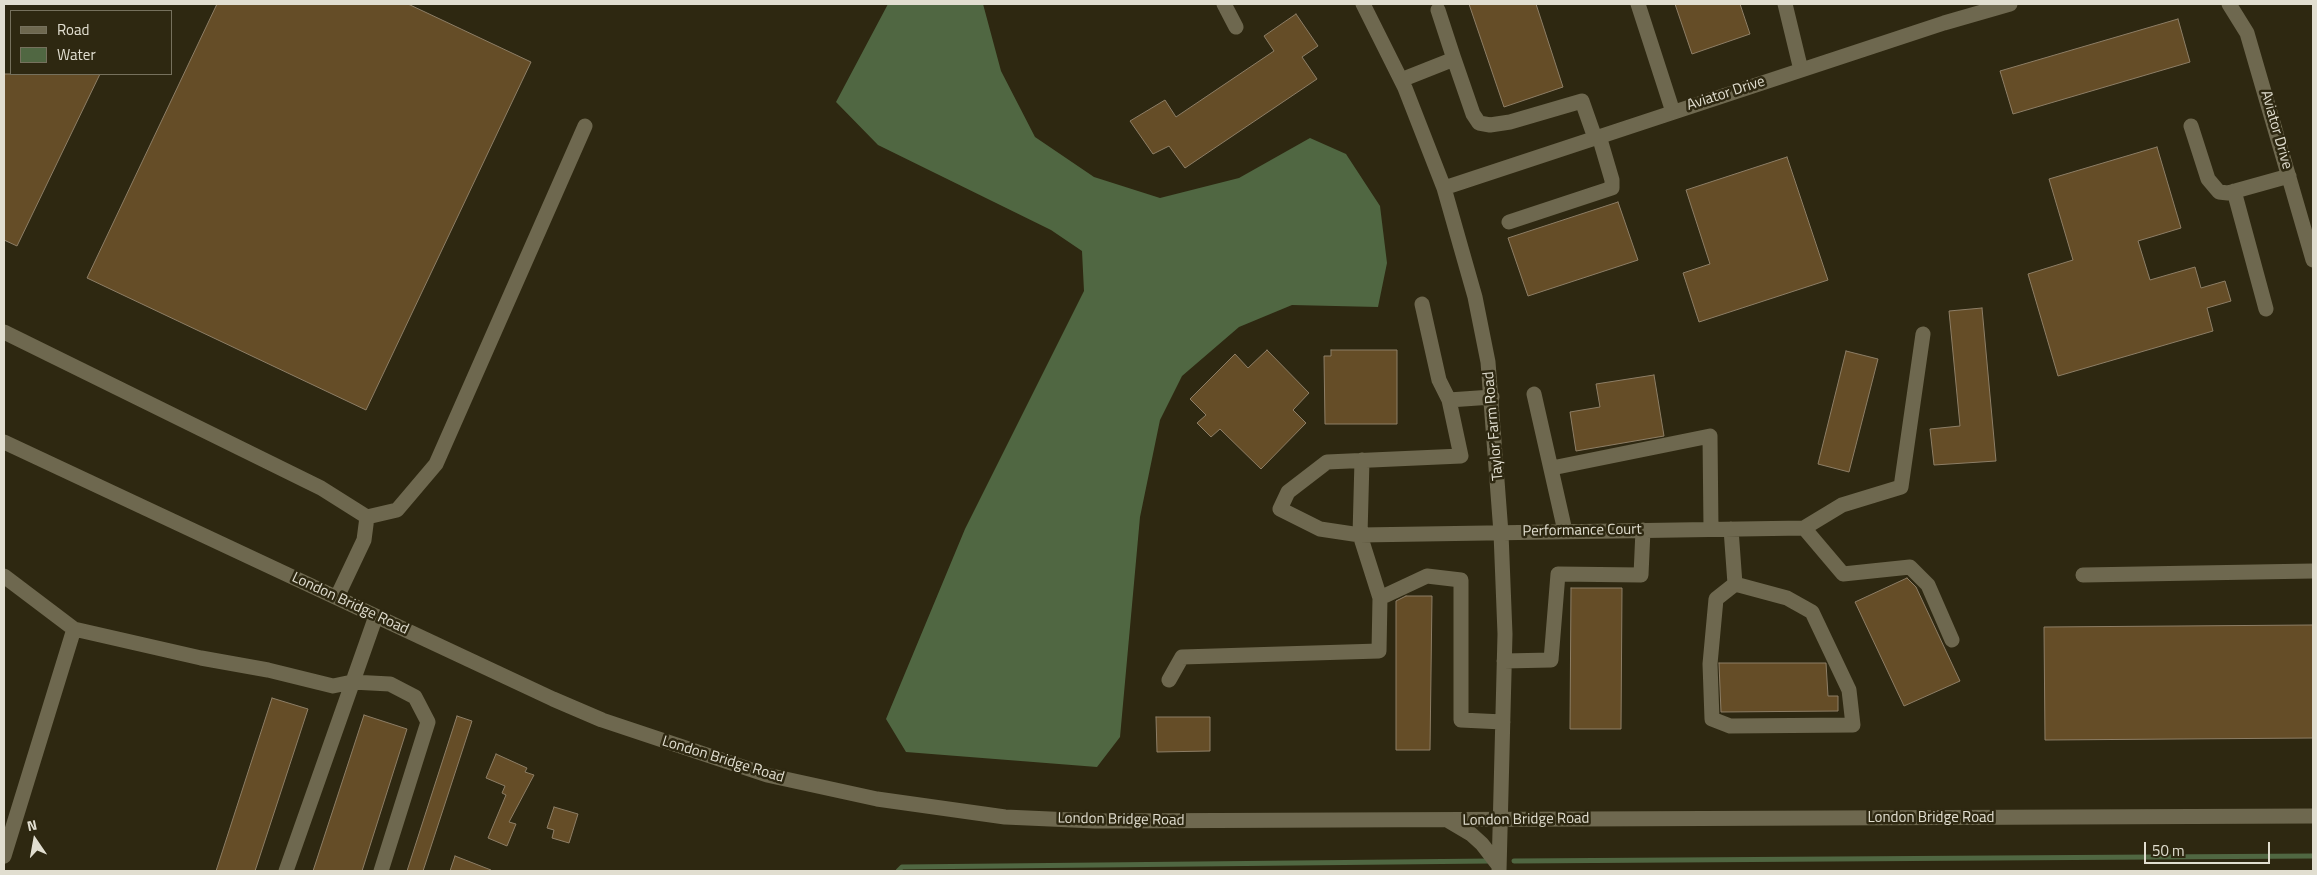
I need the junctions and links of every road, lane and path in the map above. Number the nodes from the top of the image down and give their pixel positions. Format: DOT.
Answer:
graph roads {
  1 [pos="1224,4"];
  2 [pos="1363,4"];
  3 [pos="1638,4"];
  4 [pos="1785,4"];
  5 [pos="2010,4"];
  6 [pos="2230,4"];
  7 [pos="1438,10"];
  8 [pos="1236,27"];
  9 [pos="1454,59"];
  10 [pos="1801,70"];
  11 [pos="1401,80"];
  12 [pos="1673,112"];
  13 [pos="585,126"];
  14 [pos="2191,126"];
  15 [pos="1597,137"];
  16 [pos="2289,176"];
  17 [pos="1444,188"];
  18 [pos="2234,191"];
  19 [pos="1509,222"];
  20 [pos="2312,253"];
  21 [pos="1422,304"];
  22 [pos="2266,309"];
  23 [pos="4,332"];
  24 [pos="1923,334"];
  25 [pos="1534,394"];
  26 [pos="1492,396"];
  27 [pos="1449,400"];
  28 [pos="4,442"];
  29 [pos="1362,460"];
  30 [pos="1552,468"];
  31 [pos="366,517"];
  32 [pos="1804,528"];
  33 [pos="1710,529"];
  34 [pos="1731,529"];
  35 [pos="1644,530"];
  36 [pos="1565,532"];
  37 [pos="1501,533"];
  38 [pos="1360,535"];
  39 [pos="2313,571"];
  40 [pos="2083,575"];
  41 [pos="4,576"];
  42 [pos="1735,584"];
  43 [pos="337,597"];
  44 [pos="1380,598"];
  45 [pos="376,616"];
  46 [pos="74,629"];
  47 [pos="1952,640"];
  48 [pos="1504,661"];
  49 [pos="1170,680"];
  50 [pos="352,682"];
  51 [pos="1503,722"];
  52 [pos="2313,816"];
  53 [pos="1501,819"];
  54 [pos="1449,821"];
  55 [pos="4,856"];
  56 [pos="1499,869"];
  57 [pos="286,871"];
  58 [pos="381,871"];
  1 -- 8 [label="street"];
  2 -- 11 [label="street, Taylor Farm Road"];
  3 -- 12 [label="street"];
  4 -- 10 [label="street"];
  5 -- 10 [label="street, Aviator Drive"];
  6 -- 16 [label="street, Aviator Drive"];
  7 -- 9 [label="street"];
  9 -- 11 [label="street"];
  9 -- 15 [label="street"];
  10 -- 12 [label="street, Aviator Drive"];
  11 -- 17 [label="street, Taylor Farm Road"];
  12 -- 15 [label="street, Aviator Drive"];
  13 -- 31 [label="street"];
  14 -- 18 [label="street"];
  15 -- 17 [label="street, Aviator Drive"];
  15 -- 19 [label="street"];
  16 -- 18 [label="street"];
  16 -- 20 [label="street, Aviator Drive"];
  17 -- 26 [label="street, Taylor Farm Road"];
  18 -- 22 [label="street"];
  21 -- 27 [label="street"];
  23 -- 31 [label="street"];
  24 -- 32 [label="street"];
  25 -- 30 [label="street"];
  26 -- 27 [label="street"];
  26 -- 37 [label="street, Taylor Farm Road"];
  27 -- 29 [label="street"];
  28 -- 43 [label="street, London Bridge Road"];
  29 -- 38 [label="street"];
  29 -- 38 [label="street, Performance Court"];
  30 -- 33 [label="street"];
  30 -- 36 [label="street"];
  31 -- 43 [label="street"];
  32 -- 34 [label="street, Performance Court"];
  32 -- 47 [label="street"];
  33 -- 34 [label="street, Performance Court"];
  33 -- 35 [label="street, Performance Court"];
  34 -- 42 [label="street"];
  35 -- 36 [label="street, Performance Court"];
  35 -- 48 [label="street"];
  36 -- 37 [label="street, Performance Court"];
  37 -- 38 [label="street, Performance Court"];
  37 -- 48 [label="street, Taylor Farm Road"];
  38 -- 44 [label="street"];
  39 -- 40 [label="street"];
  41 -- 46 [label="street"];
  42 -- 42 [label="street"];
  43 -- 45 [label="street, London Bridge Road"];
  44 -- 49 [label="street"];
  44 -- 51 [label="street"];
  45 -- 50 [label="street"];
  45 -- 54 [label="street, London Bridge Road"];
  46 -- 50 [label="street"];
  46 -- 55 [label="street"];
  48 -- 51 [label="street, Taylor Farm Road"];
  50 -- 57 [label="street"];
  50 -- 58 [label="street"];
  51 -- 53 [label="street, Taylor Farm Road"];
  52 -- 53 [label="street, London Bridge Road"];
  53 -- 54 [label="street, London Bridge Road"];
  53 -- 56 [label="street, Taylor Farm Road"];
  54 -- 56 [label="street"];
}
